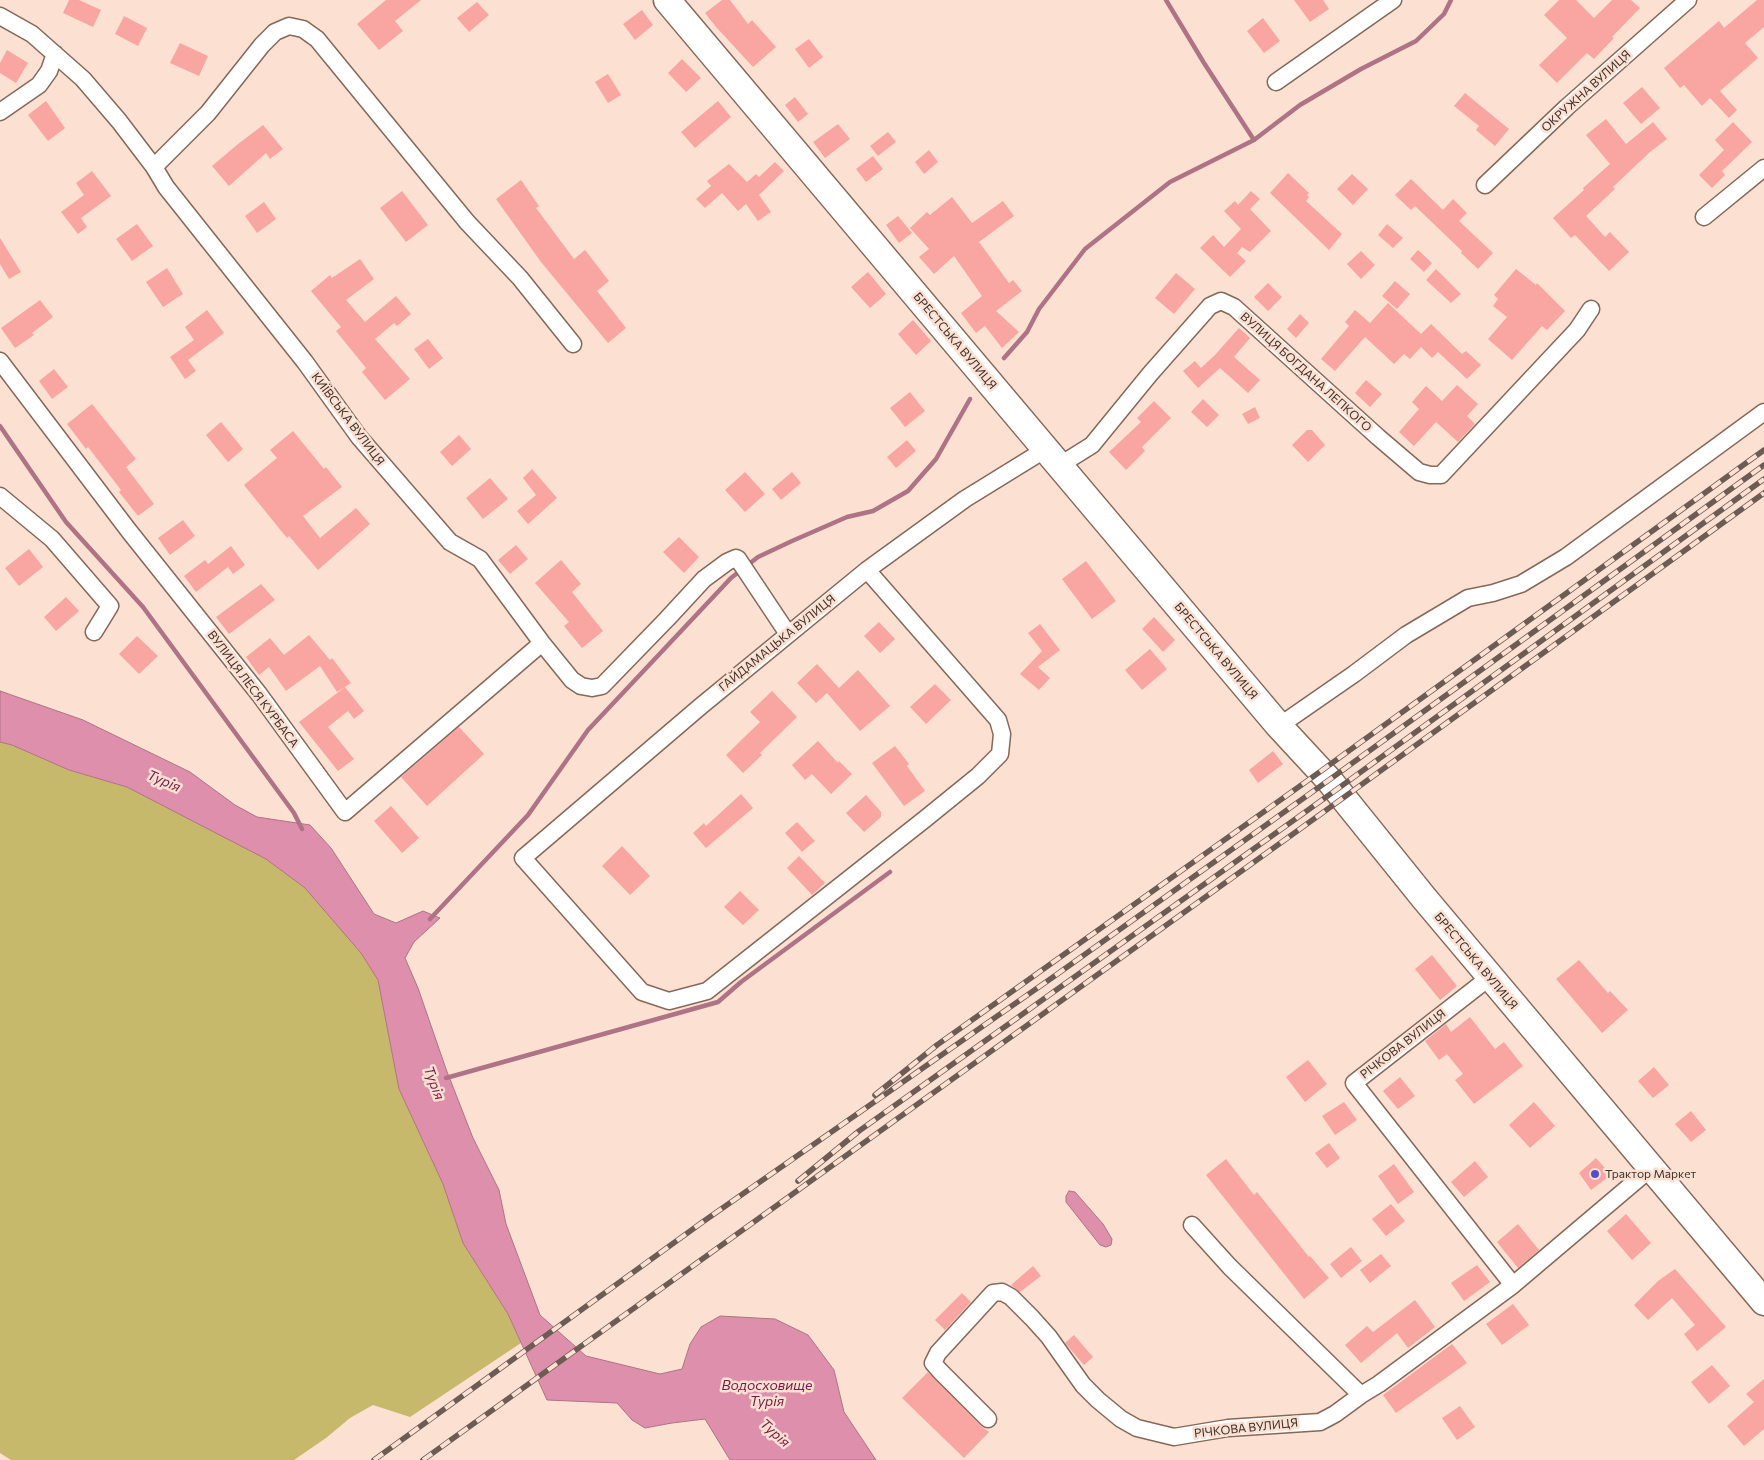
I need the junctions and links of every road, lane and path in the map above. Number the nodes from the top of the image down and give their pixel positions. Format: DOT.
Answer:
graph roads {
  1 [pos="667,0"];
  2 [pos="1393,0"];
  3 [pos="1688,0"];
  4 [pos="0,16"];
  5 [pos="55,54"];
  6 [pos="1276,82"];
  7 [pos="0,112"];
  8 [pos="154,167"];
  9 [pos="1764,168"];
  10 [pos="1485,185"];
  11 [pos="1704,216"];
  12 [pos="1591,309"];
  13 [pos="573,344"];
  14 [pos="0,362"];
  15 [pos="1764,412"];
  16 [pos="1053,457"];
  17 [pos="0,496"];
  18 [pos="867,570"];
  19 [pos="94,632"];
  20 [pos="788,634"];
  21 [pos="542,643"];
  22 [pos="1279,726"];
  23 [pos="1490,977"];
  24 [pos="1650,1169"];
  25 [pos="1192,1225"];
  26 [pos="1513,1286"];
  27 [pos="1764,1302"];
  28 [pos="1361,1394"];
  29 [pos="988,1419"];
  1 -- 16 [label="main road, БРЕСТСЬКА ВУЛИЦЯ"];
  2 -- 6 [label="street"];
  3 -- 10 [label="street, ОКРУЖНА ВУЛИЦЯ"];
  4 -- 5 [label="street, КИЇВСЬКА ВУЛИЦЯ"];
  5 -- 7 [label="street"];
  5 -- 8 [label="street, КИЇВСЬКА ВУЛИЦЯ"];
  8 -- 13 [label="street"];
  8 -- 21 [label="street, КИЇВСЬКА ВУЛИЦЯ"];
  9 -- 11 [label="street"];
  12 -- 16 [label="street, ВУЛИЦЯ БОГДАНА ЛЕПКОГО"];
  14 -- 21 [label="street, ВУЛИЦЯ ЛЕСЯ КУРБАСА"];
  15 -- 22 [label="street"];
  16 -- 18 [label="street, ГАЙДАМАЦЬКА ВУЛИЦЯ"];
  16 -- 22 [label="main road, БРЕСТСЬКА ВУЛИЦЯ"];
  17 -- 19 [label="street"];
  18 -- 20 [label="street, ГАЙДАМАЦЬКА ВУЛИЦЯ"];
  18 -- 20 [label="street, ГАЙДАМАЦЬКА ВУЛИЦЯ"];
  20 -- 21 [label="street, КИЇВСЬКА ВУЛИЦЯ"];
  22 -- 23 [label="main road, БРЕСТСЬКА ВУЛИЦЯ"];
  23 -- 24 [label="main road, БРЕСТСЬКА ВУЛИЦЯ"];
  23 -- 26 [label="street, РІЧКОВА ВУЛИЦЯ"];
  24 -- 26 [label="street, РІЧКОВА ВУЛИЦЯ"];
  24 -- 27 [label="main road, БРЕСТСЬКА ВУЛИЦЯ"];
  25 -- 28 [label="street"];
  26 -- 28 [label="street, РІЧКОВА ВУЛИЦЯ"];
  28 -- 29 [label="street, РІЧКОВА ВУЛИЦЯ"];
}
